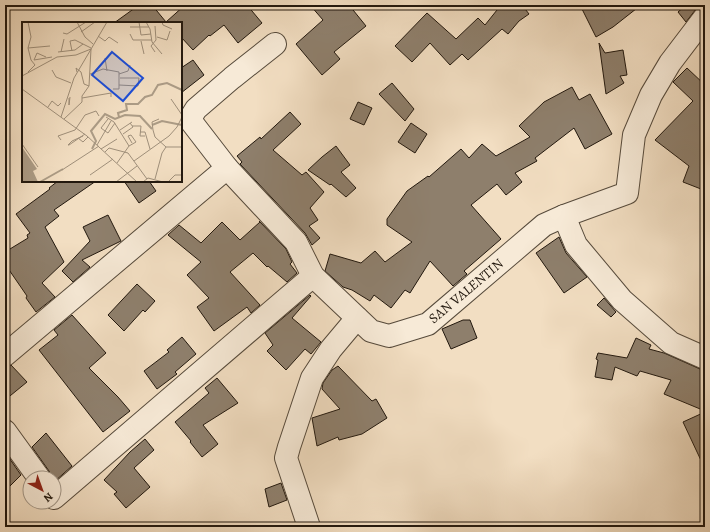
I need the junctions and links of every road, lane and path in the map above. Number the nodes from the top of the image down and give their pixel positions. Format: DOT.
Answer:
graph roads {
  1 [pos="705,17"];
  2 [pos="275,44"];
  3 [pos="227,168"];
  4 [pos="564,216"];
  5 [pos="313,276"];
  6 [pos="357,318"];
  7 [pos="5,356"];
  8 [pos="705,358"];
  9 [pos="5,431"];
  10 [pos="33,470"];
  11 [pos="62,491"];
  12 [pos="309,527"];
  1 -- 4 [label="street, SAN VALENTIN"];
  2 -- 3 [label="street, SAN VALENTIN"];
  3 -- 5 [label="street, SAN VALENTIN"];
  3 -- 7 [label="street"];
  4 -- 6 [label="street, SAN VALENTIN"];
  4 -- 8 [label="street"];
  5 -- 6 [label="street, SAN VALENTIN"];
  5 -- 11 [label="street"];
  6 -- 12 [label="street"];
  9 -- 10 [label="street"];
}
